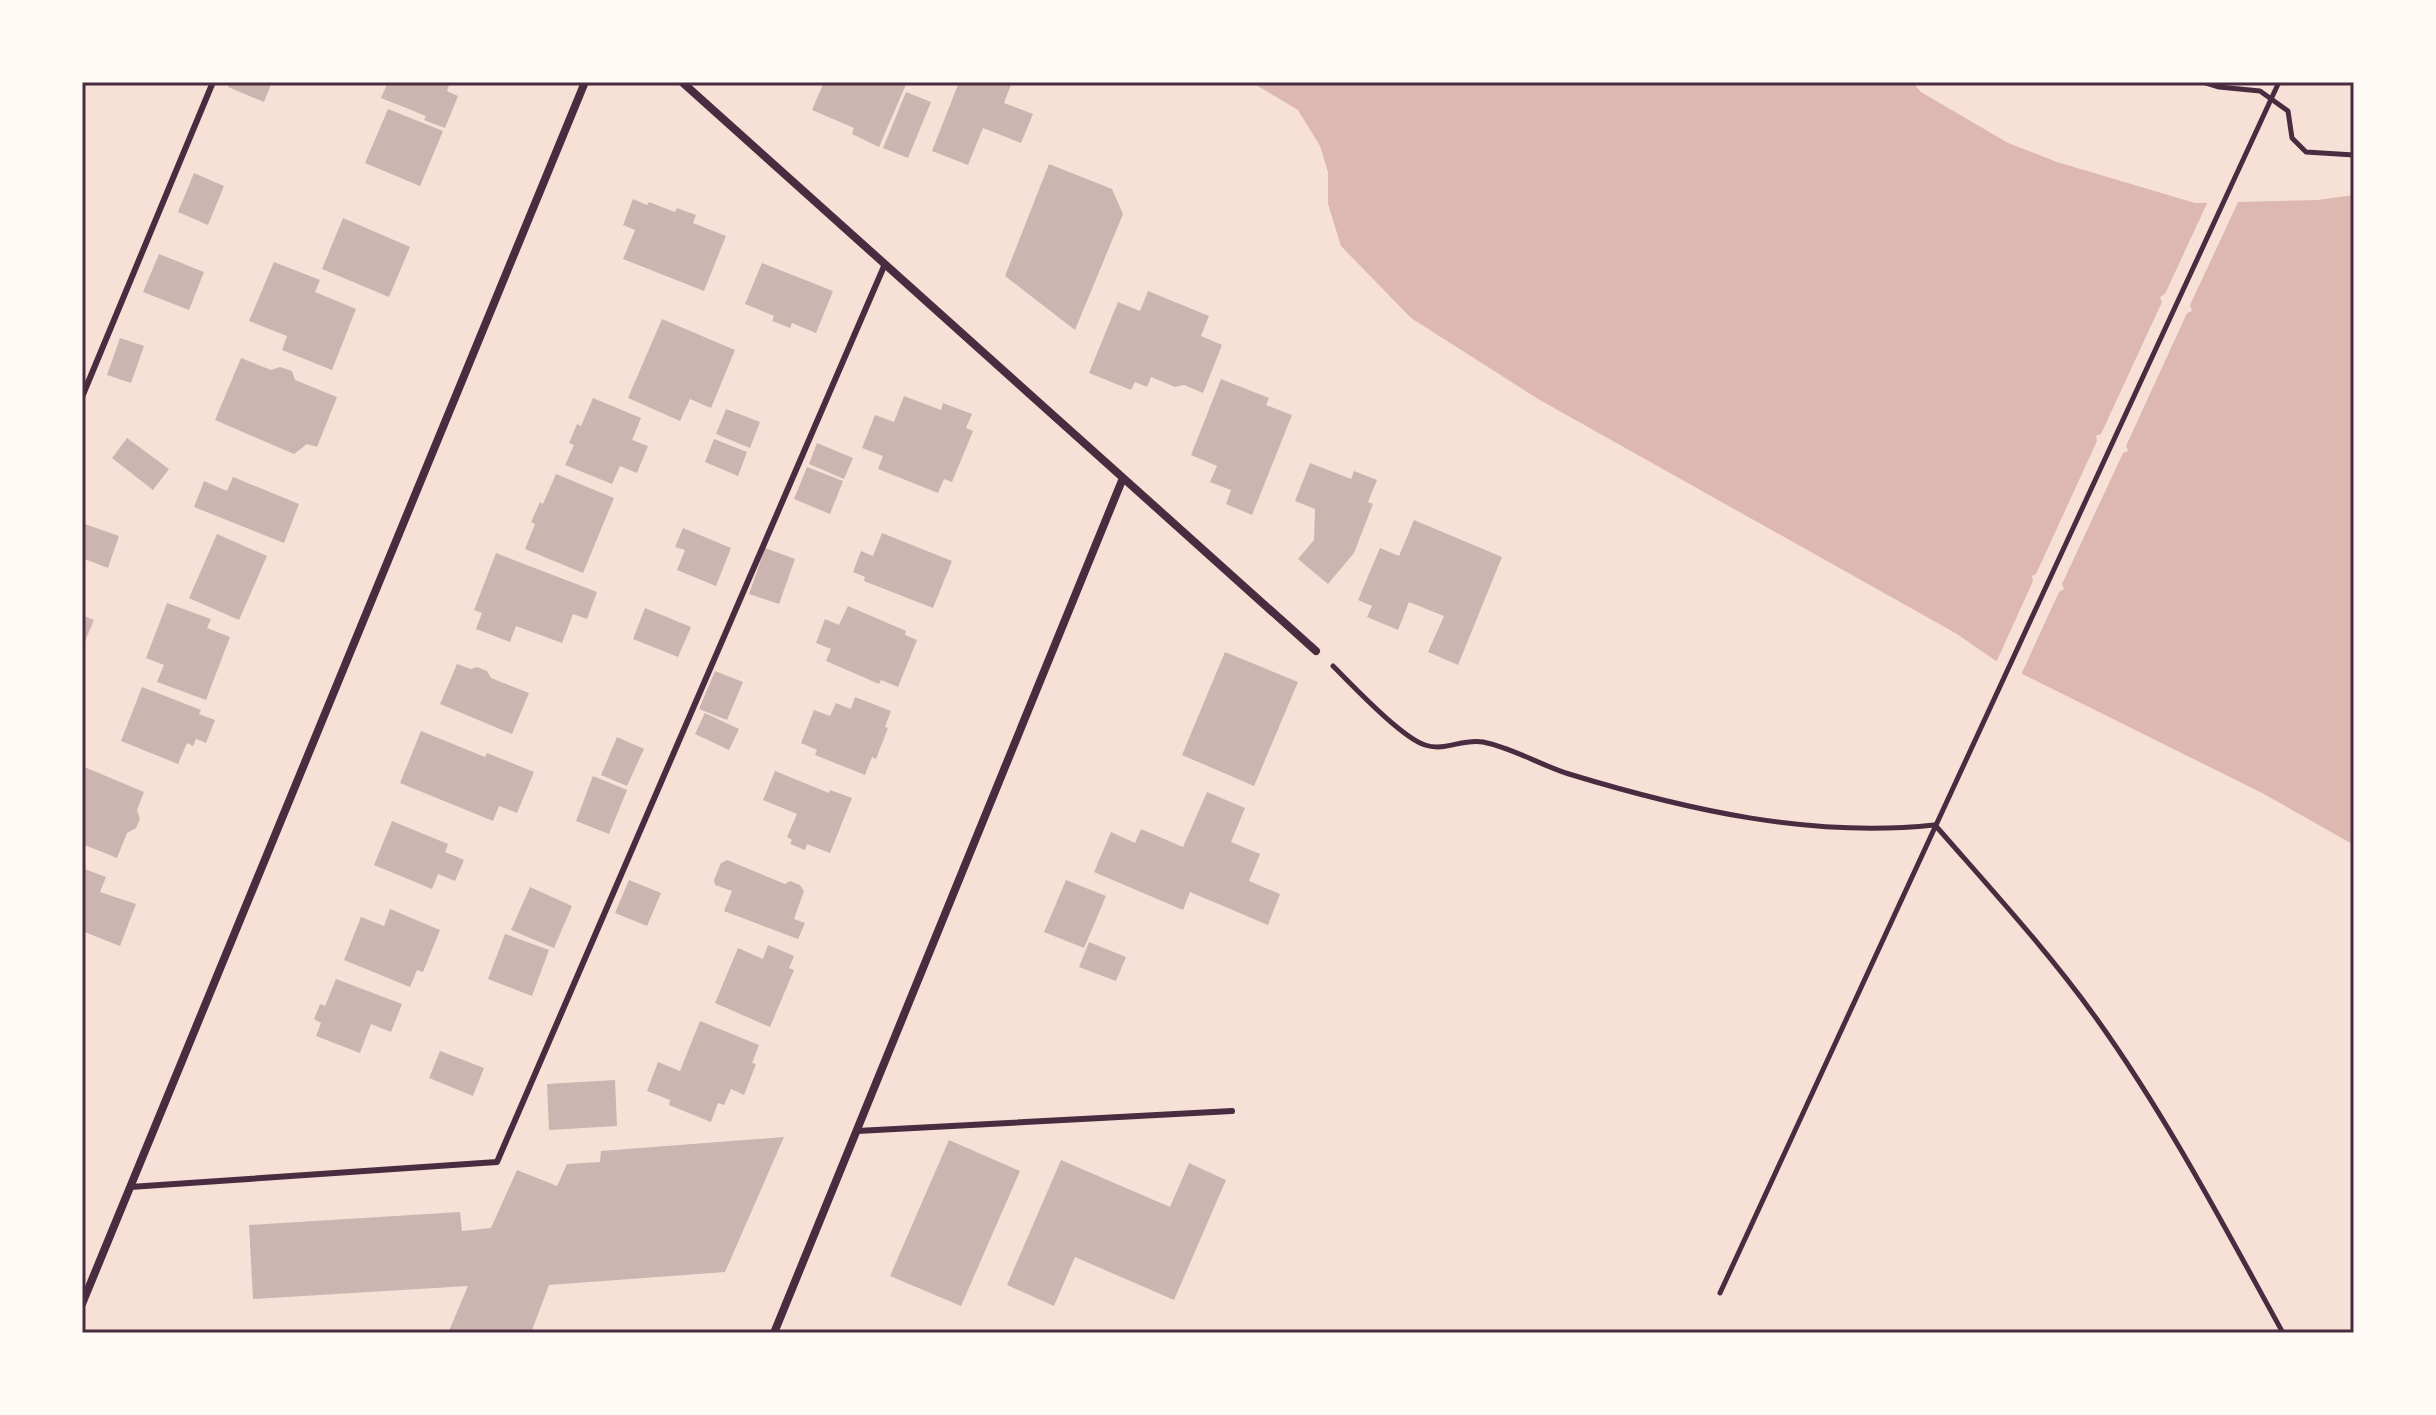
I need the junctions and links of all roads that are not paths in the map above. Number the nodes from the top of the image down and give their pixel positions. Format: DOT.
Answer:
graph roads {
  1 [pos="213,82"];
  2 [pos="585,82"];
  3 [pos="682,82"];
  4 [pos="885,264"];
  5 [pos="82,397"];
  6 [pos="1123,478"];
  7 [pos="1316,651"];
  8 [pos="1232,1111"];
  9 [pos="857,1131"];
  10 [pos="130,1187"];
  11 [pos="82,1304"];
  12 [pos="774,1333"];
  1 -- 5 [label="lane"];
  2 -- 10 [label="street"];
  3 -- 4 [label="street"];
  4 -- 6 [label="street"];
  4 -- 10 [label="lane"];
  6 -- 7 [label="street"];
  6 -- 9 [label="street"];
  8 -- 9 [label="lane"];
  9 -- 12 [label="street"];
  10 -- 11 [label="street"];
}
